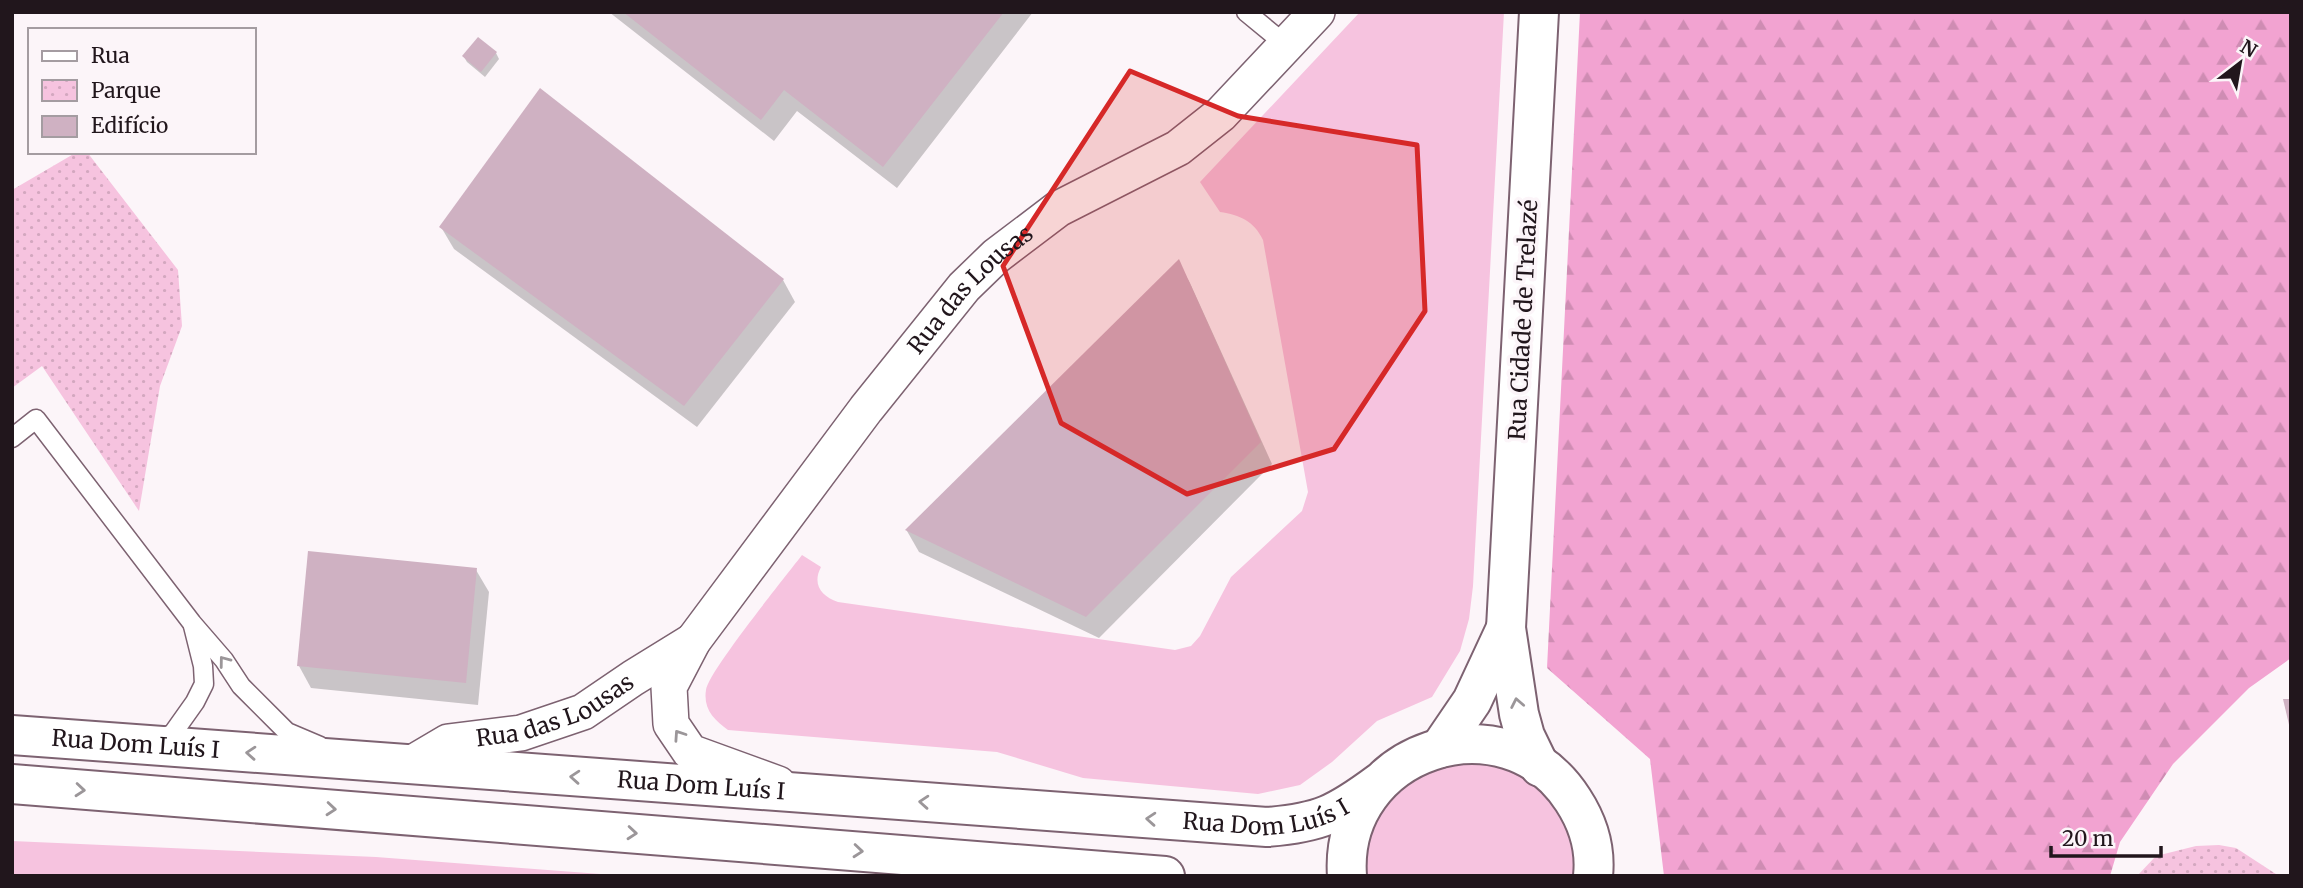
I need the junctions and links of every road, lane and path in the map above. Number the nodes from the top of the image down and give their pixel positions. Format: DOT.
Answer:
graph roads {
  1 [pos="1246,12"];
  2 [pos="1539,12"];
  3 [pos="1303,27"];
  4 [pos="12,438"];
  5 [pos="192,623"];
  6 [pos="1507,628"];
  7 [pos="693,641"];
  8 [pos="12,735"];
  9 [pos="152,745"];
  10 [pos="1440,748"];
  11 [pos="353,760"];
  12 [pos="409,765"];
  13 [pos="1541,767"];
  14 [pos="1379,783"];
  15 [pos="12,784"];
  16 [pos="804,794"];
  17 [pos="1165,876"];
  18 [pos="1347,876"];
  19 [pos="1593,876"];
  1 -- 3 [label="lane"];
  2 -- 6 [label="main road, Rua Cidade de Trelazé"];
  3 -- 7 [label="street, Rua das Lousas"];
  4 -- 5 [label="lane"];
  5 -- 9 [label="lane"];
  11 -- 5 [label="lane, one-way"];
  6 -- 10 [label="main road, Rua Cidade de Trelazé"];
  13 -- 6 [label="main road, Rua Cidade de Trelazé, one-way"];
  7 -- 12 [label="street, Rua das Lousas"];
  16 -- 7 [label="street, Rua das Lousas, one-way"];
  8 -- 9 [label="main road, Rua Dom Luís I"];
  11 -- 9 [label="main road, Rua Dom Luís I, one-way"];
  10 -- 13 [label="main road"];
  10 -- 14 [label="main road"];
  11 -- 12 [label="main road, Rua Dom Luís I"];
  16 -- 12 [label="main road, Rua Dom Luís I, one-way"];
  13 -- 19 [label="main road"];
  14 -- 16 [label="main road, Rua Dom Luís I, one-way"];
  14 -- 18 [label="main road"];
  15 -- 17 [label="main road, one-way"];
}
